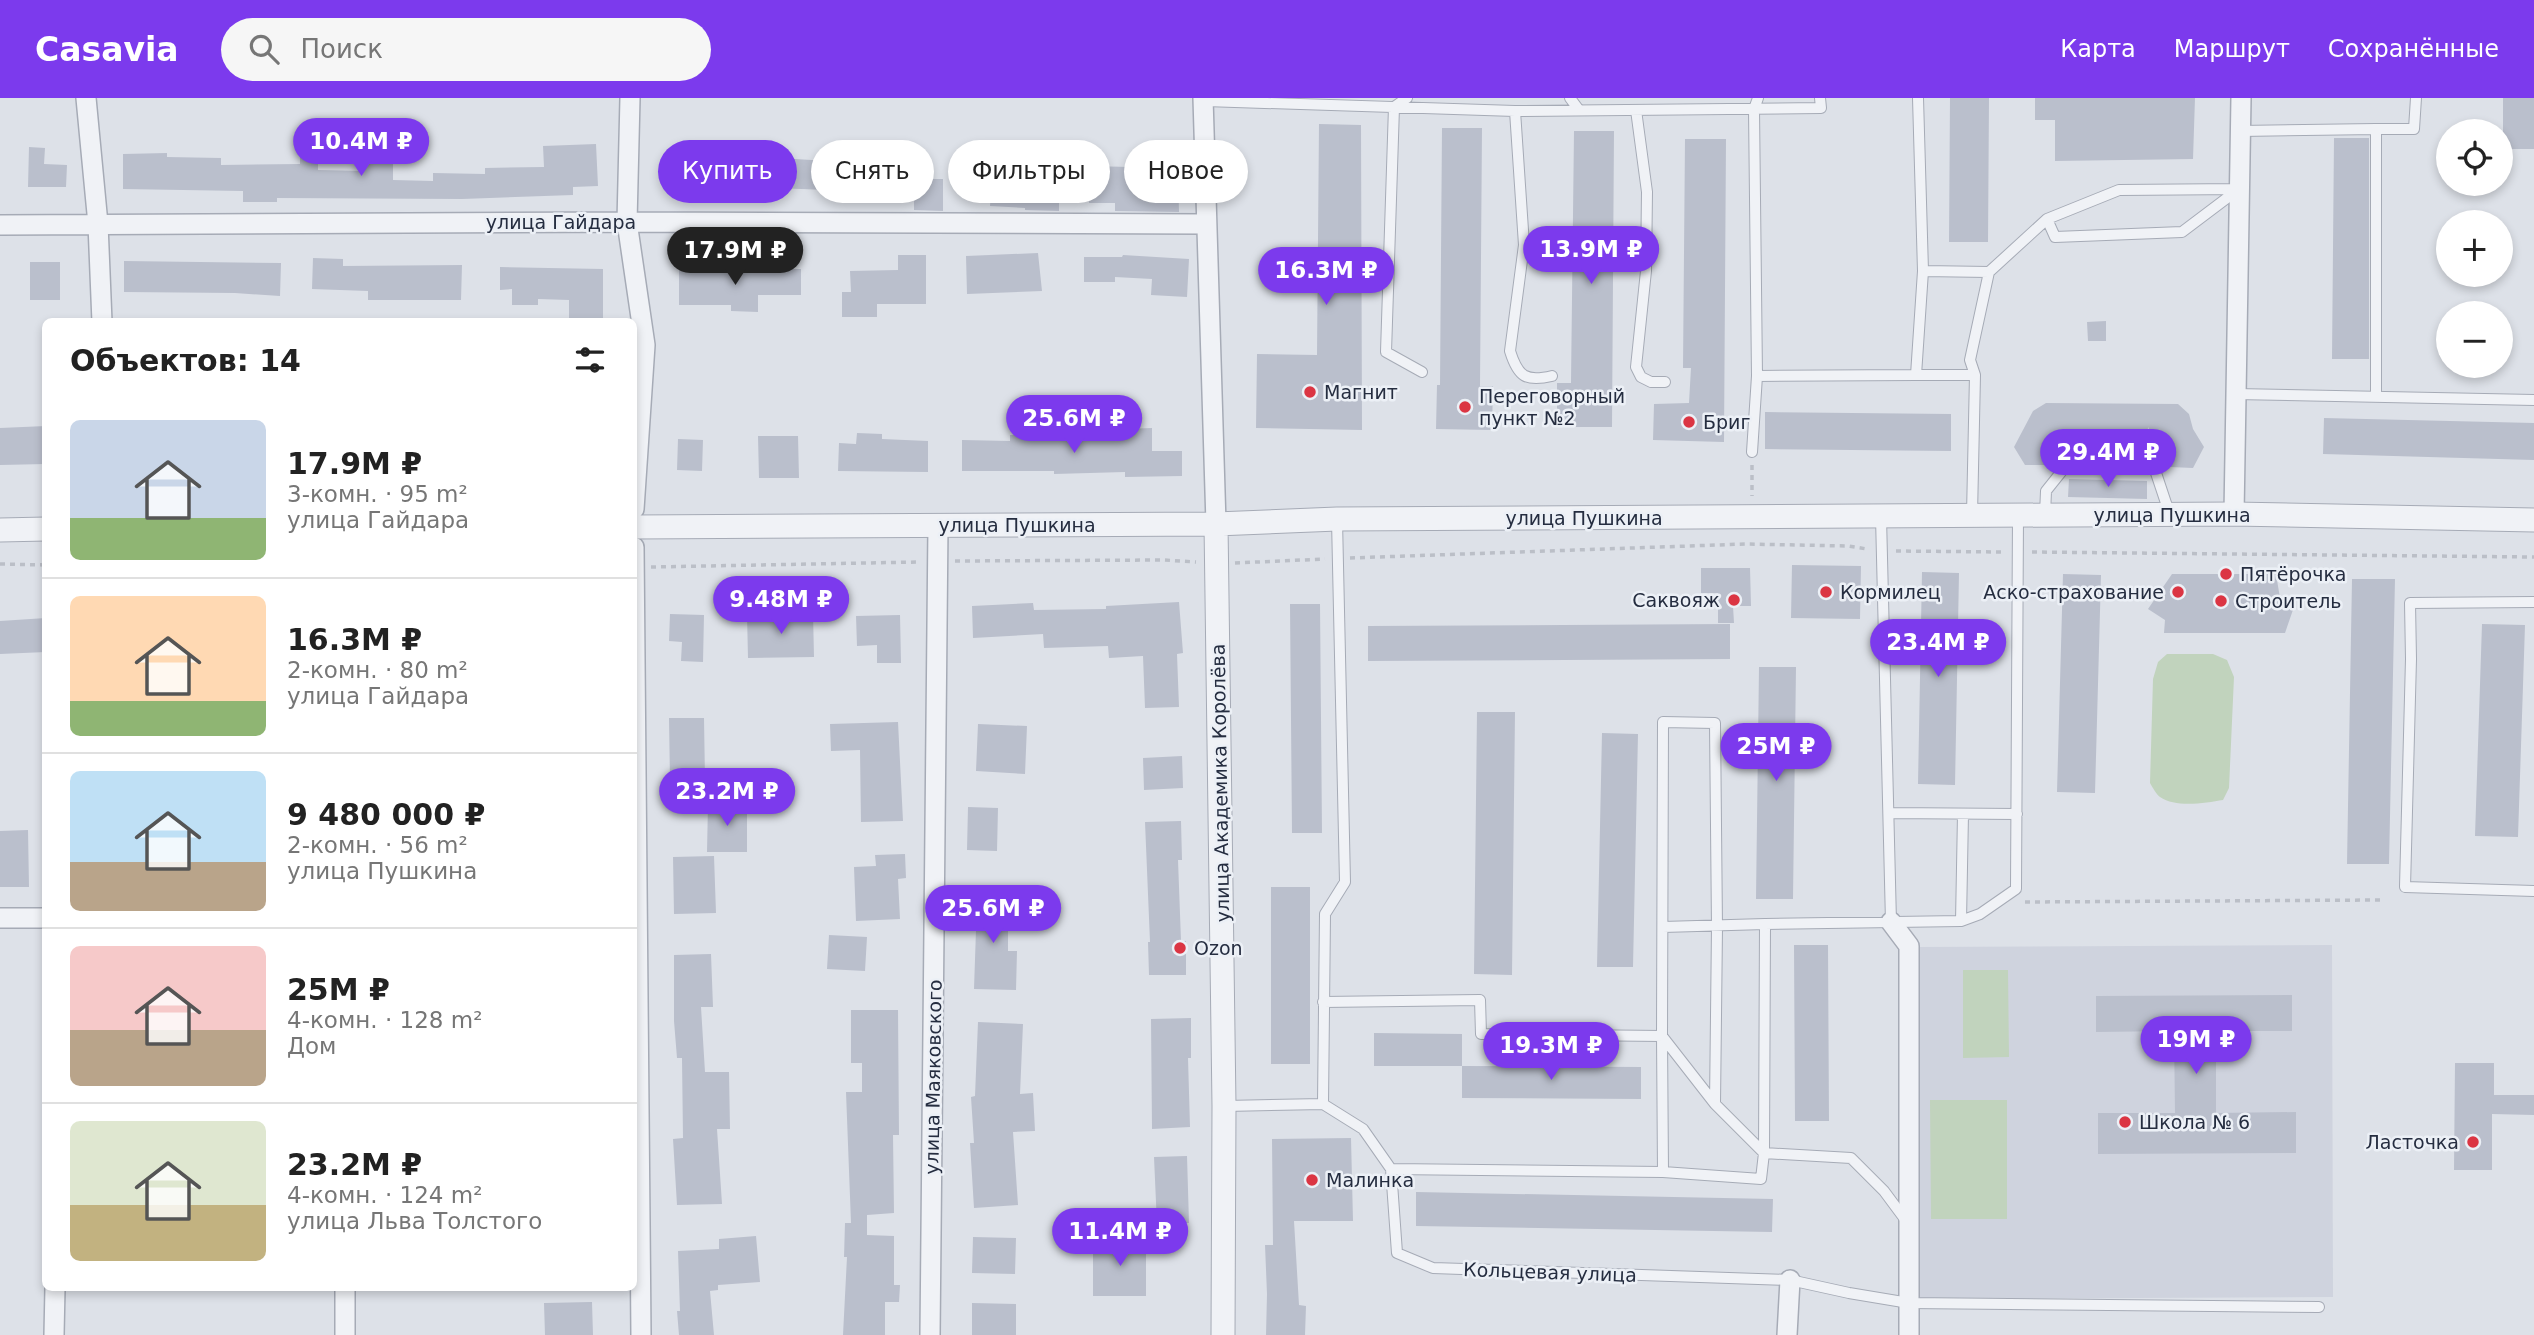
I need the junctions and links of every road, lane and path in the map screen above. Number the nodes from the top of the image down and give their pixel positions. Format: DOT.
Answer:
graph roads {
  1 [pos="86,98"];
  2 [pos="630,98"];
  3 [pos="1407,98"];
  4 [pos="1570,98"];
  5 [pos="1758,98"];
  6 [pos="1821,98"];
  7 [pos="1918,98"];
  8 [pos="2241,98"];
  9 [pos="2416,98"];
  10 [pos="1204,99"];
  11 [pos="1394,107"];
  12 [pos="1754,109"];
  13 [pos="1579,110"];
  14 [pos="1636,110"];
  15 [pos="1515,111"];
  16 [pos="2376,128"];
  17 [pos="2240,131"];
  18 [pos="2239,189"];
  19 [pos="2047,219"];
  20 [pos="628,222"];
  21 [pos="98,224"];
  22 [pos="1206,224"];
  23 [pos="0,225"];
  24 [pos="1923,271"];
  25 [pos="1989,272"];
  26 [pos="102,318"];
  27 [pos="1422,372"];
  28 [pos="1975,374"];
  29 [pos="1916,375"];
  30 [pos="1552,376"];
  31 [pos="1756,376"];
  32 [pos="1665,382"];
  33 [pos="2235,394"];
  34 [pos="2376,396"];
  35 [pos="2534,400"];
  36 [pos="1752,452"];
  37 [pos="637,464"];
  38 [pos="2170,514"];
  39 [pos="2234,514"];
  40 [pos="2018,515"];
  41 [pos="2045,515"];
  42 [pos="1881,516"];
  43 [pos="1972,516"];
  44 [pos="1752,517"];
  45 [pos="1337,519"];
  46 [pos="2534,520"];
  47 [pos="1216,524"];
  48 [pos="938,525"];
  49 [pos="637,527"];
  50 [pos="42,529"];
  51 [pos="0,530"];
  52 [pos="1883,551"];
  53 [pos="2018,552"];
  54 [pos="2534,557"];
  55 [pos="1338,558"];
  56 [pos="939,561"];
  57 [pos="1217,564"];
  58 [pos="0,565"];
  59 [pos="42,565"];
  60 [pos="637,568"];
  61 [pos="2534,602"];
  62 [pos="1889,813"];
  63 [pos="1963,814"];
  64 [pos="2017,814"];
  65 [pos="637,824"];
  66 [pos="2534,891"];
  67 [pos="2381,900"];
  68 [pos="1998,902"];
  69 [pos="0,918"];
  70 [pos="42,918"];
  71 [pos="1961,921"];
  72 [pos="1891,922"];
  73 [pos="1765,924"];
  74 [pos="1663,927"];
  75 [pos="1717,927"];
  76 [pos="1323,1002"];
  77 [pos="1662,1036"];
  78 [pos="1323,1104"];
  79 [pos="1715,1104"];
  80 [pos="1224,1106"];
  81 [pos="1764,1153"];
  82 [pos="1391,1169"];
  83 [pos="1662,1172"];
  84 [pos="1910,1227"];
  85 [pos="1790,1279"];
  86 [pos="55,1291"];
  87 [pos="345,1291"];
  88 [pos="1909,1303"];
  89 [pos="2319,1307"];
  90 [pos="54,1335"];
  91 [pos="345,1335"];
  92 [pos="641,1335"];
  93 [pos="930,1335"];
  94 [pos="1223,1335"];
  95 [pos="1787,1335"];
  96 [pos="1909,1335"];
  1 -- 21 [label="street"];
  2 -- 20 [label="street"];
  3 -- 11 [label="lane"];
  4 -- 13 [label="lane"];
  5 -- 12 [label="lane"];
  6 -- 12 [label="lane"];
  7 -- 24 [label="lane"];
  8 -- 17 [label="street"];
  9 -- 16 [label="lane"];
  10 -- 11 [label="lane"];
  10 -- 22 [label="street"];
  11 -- 15 [label="lane"];
  11 -- 27 [label="lane"];
  12 -- 14 [label="lane"];
  12 -- 31 [label="lane"];
  13 -- 14 [label="lane"];
  13 -- 15 [label="lane"];
  14 -- 32 [label="lane"];
  15 -- 30 [label="lane"];
  16 -- 17 [label="lane"];
  16 -- 34 [label="lane"];
  17 -- 18 [label="street"];
  18 -- 19 [label="lane"];
  18 -- 19 [label="lane"];
  18 -- 33 [label="street"];
  19 -- 25 [label="lane"];
  20 -- 21 [label="street, улица Гайдара"];
  20 -- 22 [label="street, улица Гайдара"];
  20 -- 37 [label="street"];
  21 -- 23 [label="street, улица Гайдара"];
  21 -- 26 [label="street"];
  22 -- 47 [label="street"];
  24 -- 25 [label="lane"];
  24 -- 29 [label="lane"];
  25 -- 28 [label="lane"];
  28 -- 29 [label="lane"];
  28 -- 43 [label="lane"];
  29 -- 31 [label="lane"];
  31 -- 36 [label="lane"];
  33 -- 34 [label="lane"];
  33 -- 39 [label="street"];
  34 -- 35 [label="lane"];
  36 -- 44 [label="path"];
  38 -- 39 [label="street, улица Пушкина"];
  38 -- 41 [label="street, улица Пушкина"];
  38 -- 41 [label="lane"];
  39 -- 46 [label="street, улица Пушкина"];
  40 -- 41 [label="street, улица Пушкина"];
  40 -- 43 [label="street, улица Пушкина"];
  40 -- 53 [label="lane"];
  42 -- 43 [label="street, улица Пушкина"];
  42 -- 44 [label="street, улица Пушкина"];
  42 -- 52 [label="lane"];
  44 -- 45 [label="street, улица Пушкина"];
  45 -- 47 [label="street, улица Пушкина"];
  45 -- 55 [label="lane"];
  47 -- 48 [label="street, улица Пушкина"];
  47 -- 57 [label="street, улица Академика Королёва"];
  48 -- 49 [label="street, улица Пушкина"];
  48 -- 56 [label="street, улица Маяковского"];
  50 -- 51 [label="street"];
  52 -- 53 [label="path"];
  52 -- 55 [label="path"];
  52 -- 62 [label="lane"];
  53 -- 54 [label="path"];
  53 -- 64 [label="lane"];
  55 -- 57 [label="path"];
  55 -- 76 [label="lane"];
  56 -- 57 [label="path"];
  56 -- 60 [label="path"];
  56 -- 93 [label="street, улица Маяковского"];
  57 -- 80 [label="street, улица Академика Королёва"];
  58 -- 59 [label="path"];
  61 -- 66 [label="lane"];
  62 -- 63 [label="lane"];
  62 -- 72 [label="lane"];
  63 -- 64 [label="lane"];
  63 -- 71 [label="lane"];
  64 -- 68 [label="lane"];
  65 -- 92 [label="street"];
  67 -- 68 [label="path"];
  68 -- 71 [label="lane"];
  69 -- 70 [label="street"];
  71 -- 72 [label="lane"];
  72 -- 73 [label="lane"];
  72 -- 84 [label="street"];
  73 -- 75 [label="lane"];
  73 -- 81 [label="lane"];
  74 -- 75 [label="lane"];
  74 -- 75 [label="lane"];
  74 -- 77 [label="lane"];
  75 -- 79 [label="lane"];
  76 -- 77 [label="lane"];
  76 -- 78 [label="lane"];
  77 -- 79 [label="lane"];
  77 -- 83 [label="lane"];
  78 -- 80 [label="lane"];
  78 -- 82 [label="lane"];
  79 -- 81 [label="lane"];
  80 -- 94 [label="street, улица Академика Королёва"];
  81 -- 83 [label="lane"];
  81 -- 84 [label="lane"];
  82 -- 83 [label="lane"];
  82 -- 85 [label="lane, Кольцевая улица"];
  84 -- 88 [label="street"];
  85 -- 88 [label="lane"];
  85 -- 95 [label="street"];
  86 -- 90 [label="street"];
  87 -- 91 [label="street"];
  88 -- 89 [label="lane"];
  88 -- 96 [label="street"];
}
